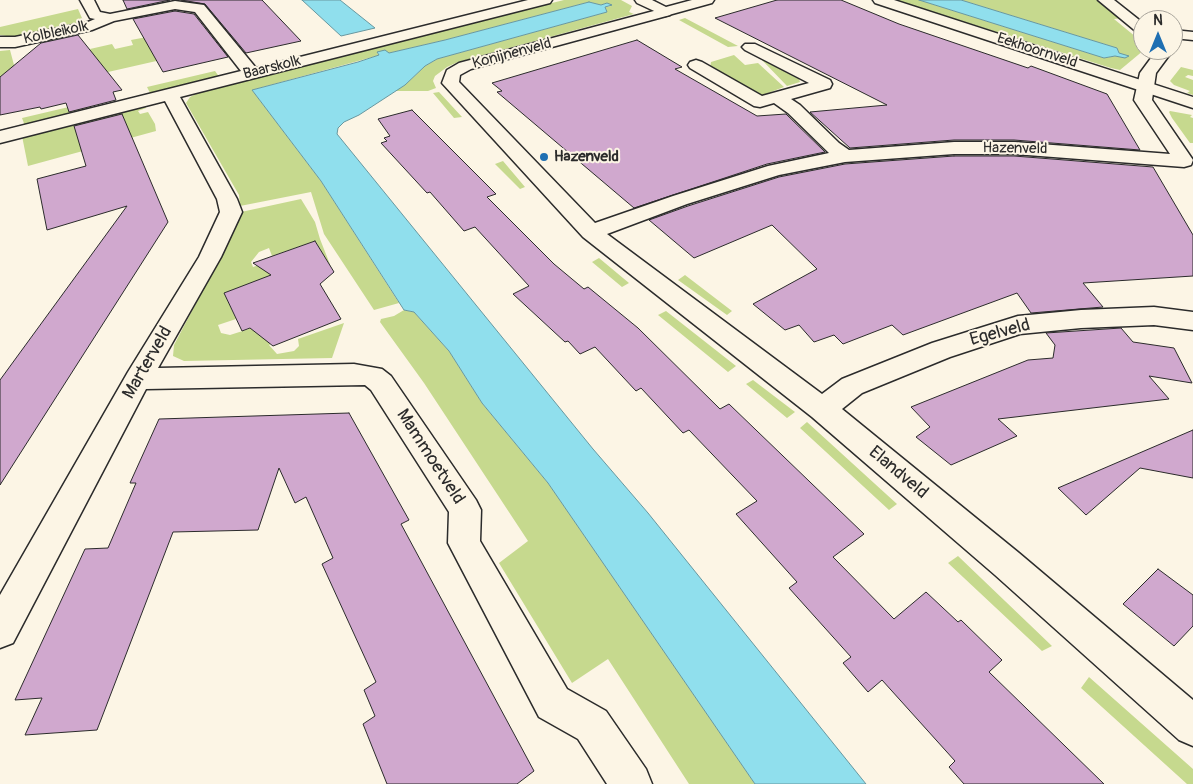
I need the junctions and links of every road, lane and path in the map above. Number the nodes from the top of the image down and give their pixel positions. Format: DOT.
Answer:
graph roads {
  1 [pos="87,0"];
  2 [pos="544,0"];
  3 [pos="642,0"];
  4 [pos="707,0"];
  5 [pos="880,0"];
  6 [pos="1105,0"];
  7 [pos="195,3"];
  8 [pos="481,4"];
  9 [pos="494,12"];
  10 [pos="665,12"];
  11 [pos="110,18"];
  12 [pos="1133,22"];
  13 [pos="0,42"];
  14 [pos="750,47"];
  15 [pos="1158,60"];
  16 [pos="696,65"];
  17 [pos="252,74"];
  18 [pos="1144,87"];
  19 [pos="170,94"];
  20 [pos="778,98"];
  21 [pos="1193,103"];
  22 [pos="0,137"];
  23 [pos="1184,152"];
  24 [pos="845,156"];
  25 [pos="591,232"];
  26 [pos="1193,321"];
  27 [pos="138,379"];
  28 [pos="822,409"];
  29 [pos="0,630"];
  30 [pos="1193,726"];
  31 [pos="631,784"];
  1 -- 11 [label="street, Kolbleikolk"];
  2 -- 9 [label="street, Baarskolk"];
  3 -- 10 [label="street"];
  4 -- 10 [label="street"];
  5 -- 18 [label="street, Eekhoornveld"];
  6 -- 12 [label="street"];
  7 -- 11 [label="street, Kolbleikolk"];
  7 -- 17 [label="street, Kolbleikolk"];
  8 -- 9 [label="street"];
  9 -- 17 [label="street, Baarskolk"];
  10 -- 25 [label="street, Konijnenveld"];
  11 -- 13 [label="street, Kolbleikolk"];
  14 -- 20 [label="street"];
  15 -- 18 [label="street"];
  16 -- 20 [label="street"];
  17 -- 19 [label="street, Baarskolk"];
  18 -- 21 [label="street, Eekhoornveld"];
  18 -- 23 [label="street"];
  19 -- 22 [label="street, Baarskolk"];
  19 -- 27 [label="street, Marterveld"];
  20 -- 24 [label="street"];
  23 -- 24 [label="street, Hazenveld"];
  24 -- 25 [label="street, Hazenveld"];
  25 -- 28 [label="street, Elandveld"];
  26 -- 28 [label="street, Egelveld"];
  27 -- 29 [label="street, Marterveld"];
  27 -- 31 [label="street, Mammoetveld"];
  28 -- 30 [label="street, Elandveld"];
}
